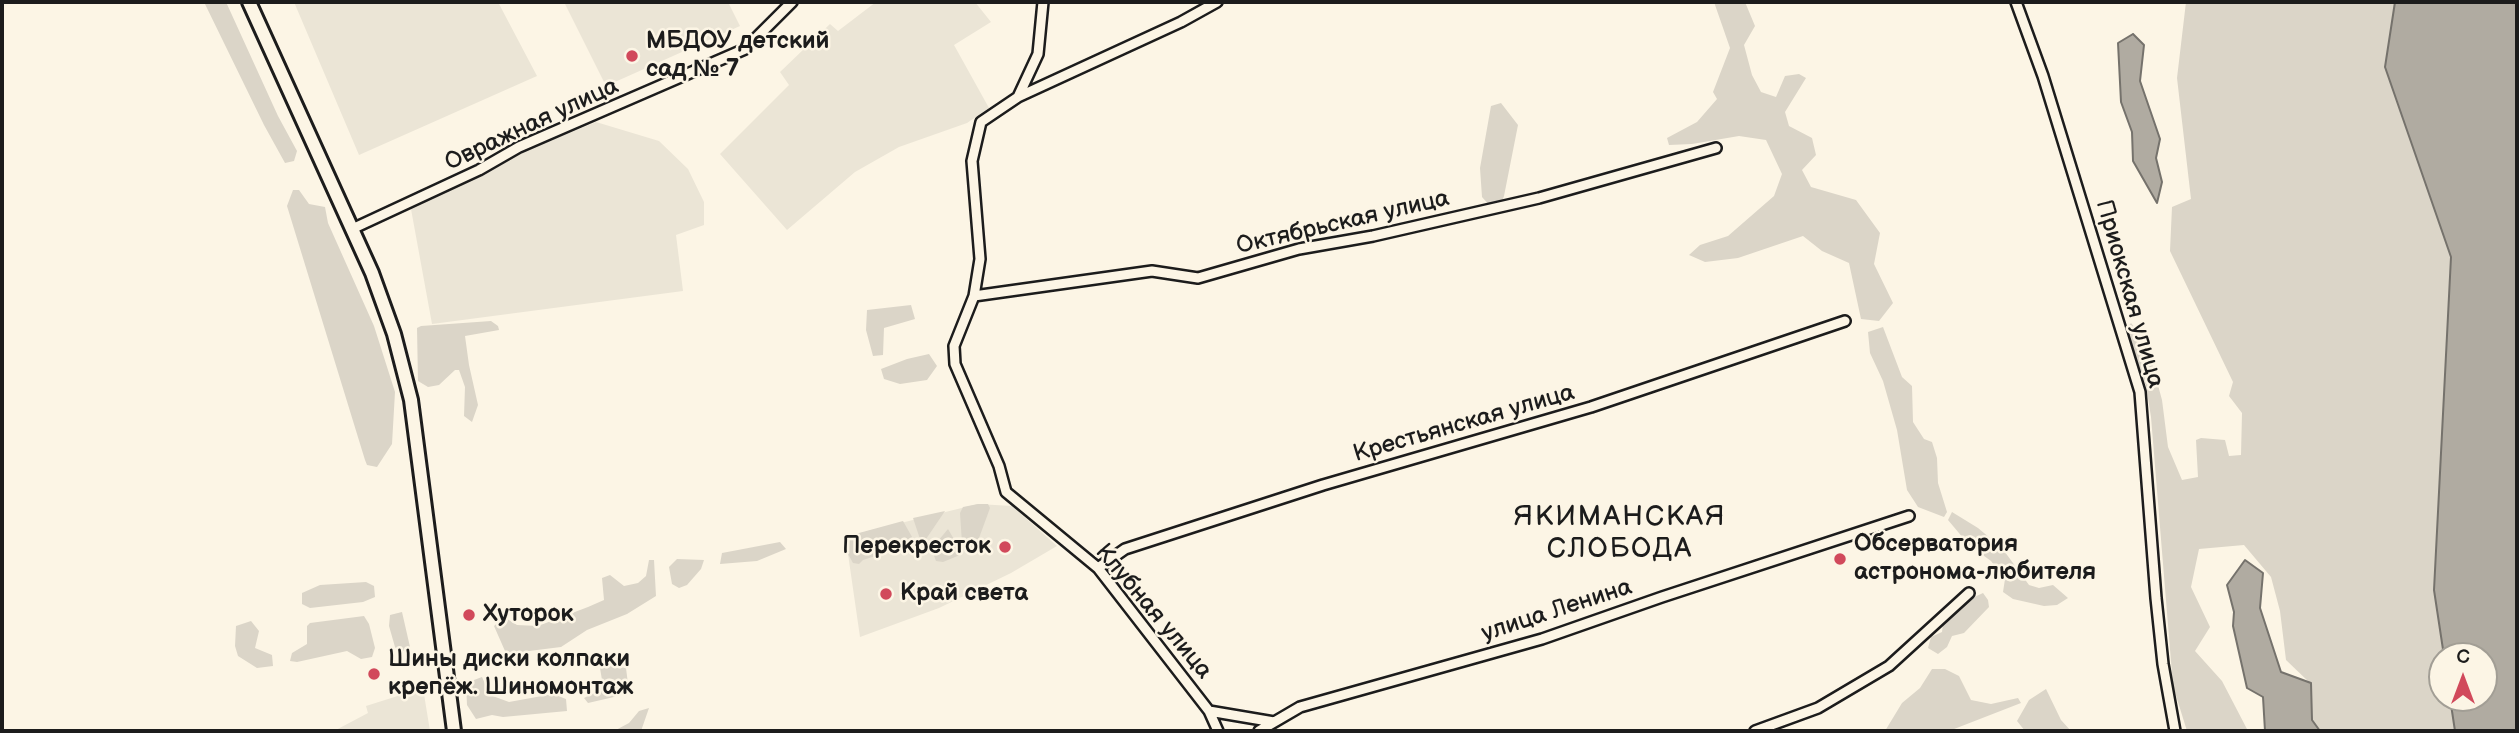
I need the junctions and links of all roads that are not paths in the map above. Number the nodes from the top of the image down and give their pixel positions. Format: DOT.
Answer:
graph roads {
  1 [pos="249,2"];
  2 [pos="792,2"];
  3 [pos="1043,2"];
  4 [pos="1217,2"];
  5 [pos="2016,2"];
  6 [pos="1018,97"];
  7 [pos="1716,148"];
  8 [pos="352,229"];
  9 [pos="974,296"];
  10 [pos="1845,321"];
  11 [pos="1909,516"];
  12 [pos="1098,568"];
  13 [pos="1969,593"];
  14 [pos="1209,711"];
  15 [pos="1274,722"];
  16 [pos="454,731"];
  17 [pos="1218,731"];
  18 [pos="1259,731"];
  19 [pos="1755,731"];
  20 [pos="2175,731"];
  1 -- 8 [label="main road"];
  2 -- 8 [label="street, Овражная улица"];
  3 -- 6 [label="street"];
  4 -- 6 [label="street"];
  5 -- 20 [label="street, Приокская улица"];
  6 -- 9 [label="street, Клубная улица"];
  7 -- 9 [label="street, Октябрьская улица"];
  8 -- 16 [label="main road"];
  9 -- 12 [label="street, Клубная улица"];
  10 -- 12 [label="street, Крестьянская улица"];
  11 -- 15 [label="street, улица Ленина"];
  12 -- 14 [label="street, Клубная улица"];
  13 -- 19 [label="street"];
  14 -- 15 [label="street, Клубная улица"];
  14 -- 17 [label="street, Клубная улица"];
  15 -- 18 [label="street, улица Ленина"];
}
